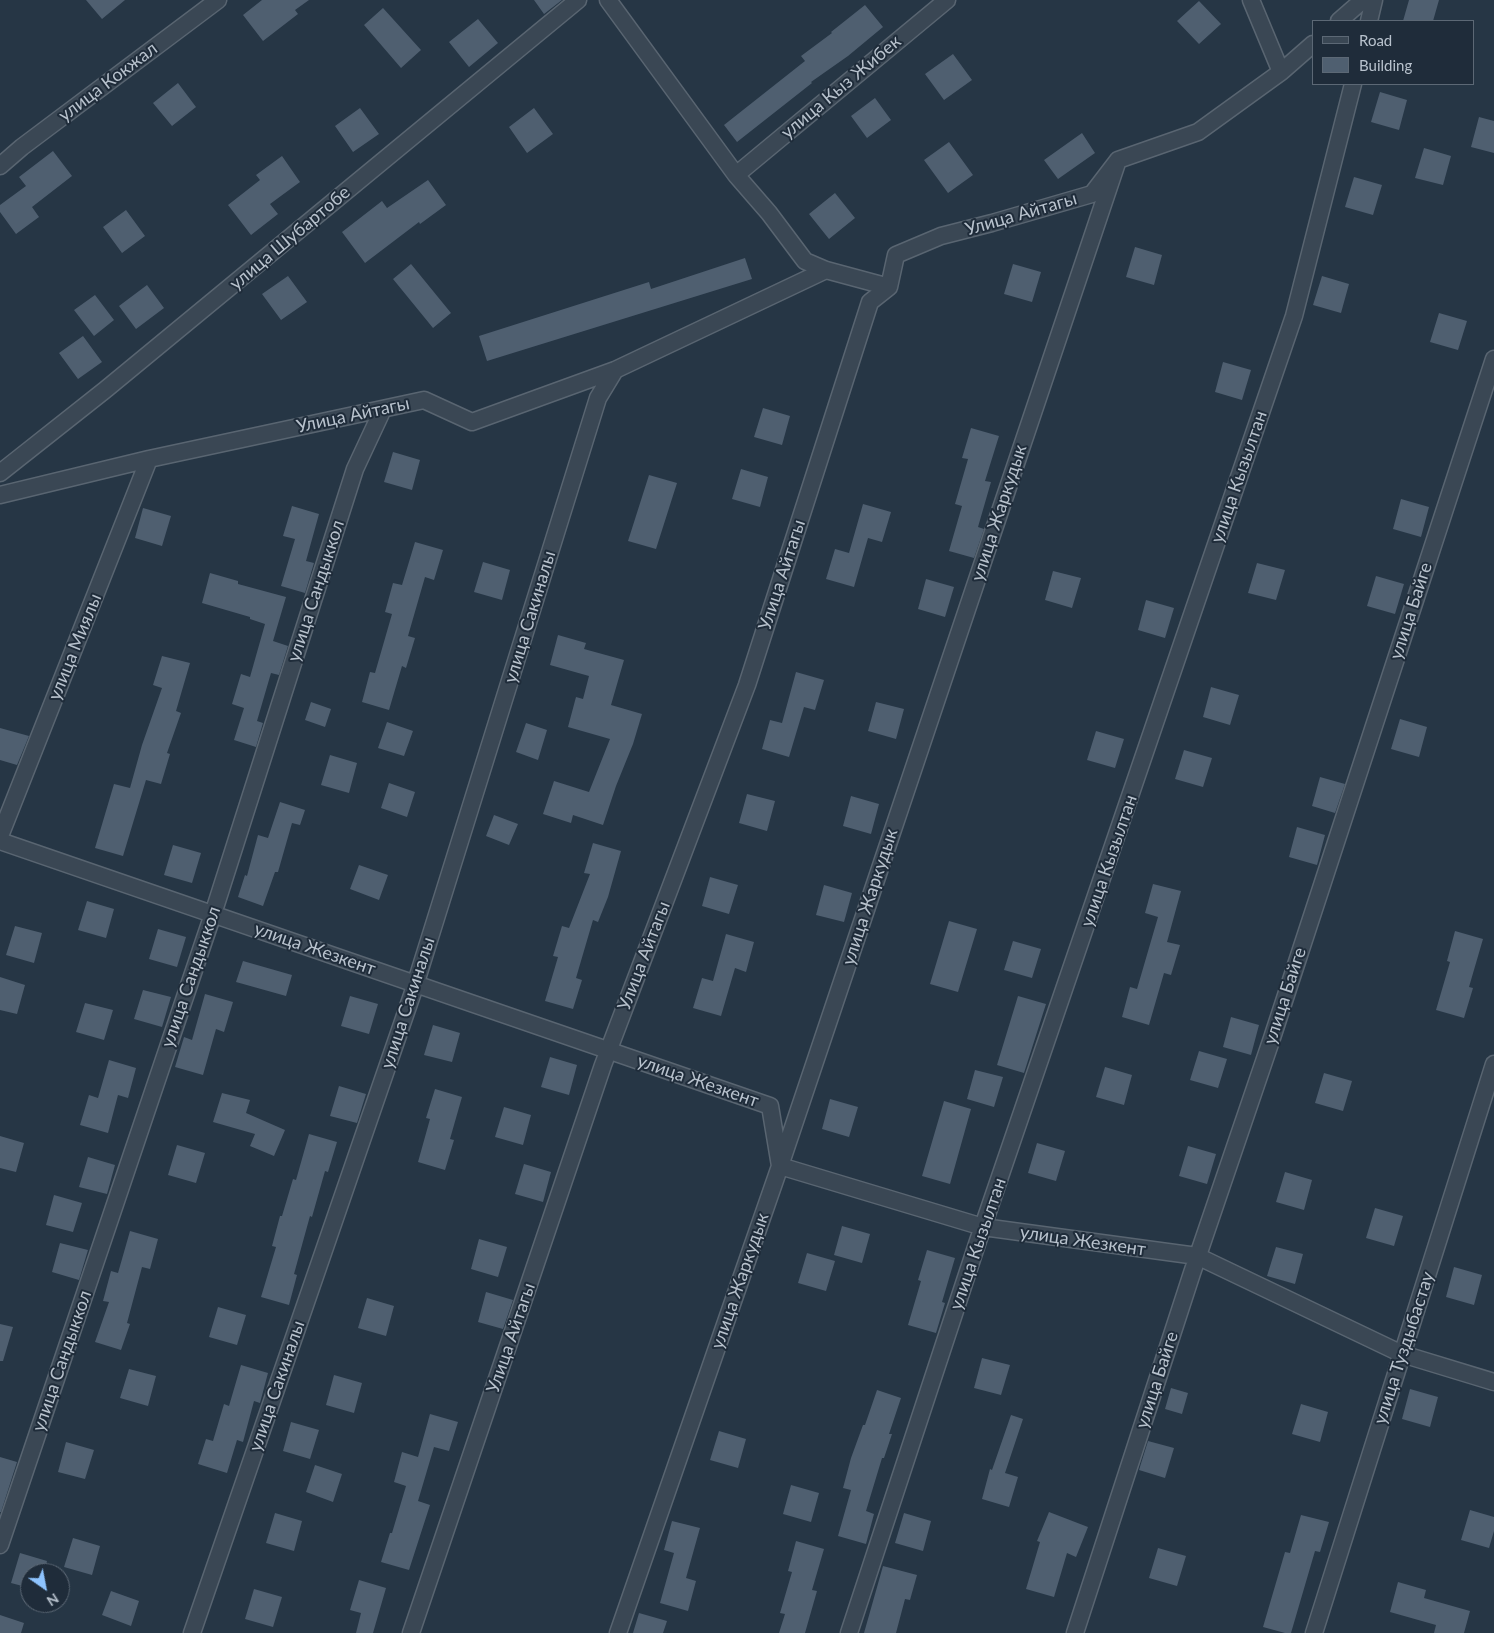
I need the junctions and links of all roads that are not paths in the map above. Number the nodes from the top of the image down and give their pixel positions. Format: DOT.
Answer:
graph roads {
  1 [pos="218,0"];
  2 [pos="578,0"];
  3 [pos="608,0"];
  4 [pos="947,0"];
  5 [pos="1251,0"];
  6 [pos="1363,0"];
  7 [pos="1374,0"];
  8 [pos="1340,20"];
  9 [pos="1369,20"];
  10 [pos="1312,45"];
  11 [pos="1281,72"];
  12 [pos="1353,85"];
  13 [pos="1118,160"];
  14 [pos="0,166"];
  15 [pos="736,175"];
  16 [pos="826,270"];
  17 [pos="889,287"];
  18 [pos="1494,359"];
  19 [pos="615,370"];
  20 [pos="382,409"];
  21 [pos="149,459"];
  22 [pos="0,473"];
  23 [pos="0,495"];
  24 [pos="0,836"];
  25 [pos="0,841"];
  26 [pos="212,914"];
  27 [pos="415,984"];
  28 [pos="609,1050"];
  29 [pos="1494,1064"];
  30 [pos="780,1166"];
  31 [pos="983,1227"];
  32 [pos="1198,1256"];
  33 [pos="1402,1354"];
  34 [pos="1494,1382"];
  35 [pos="0,1545"];
  36 [pos="192,1633"];
  37 [pos="411,1633"];
  38 [pos="618,1633"];
  39 [pos="849,1633"];
  40 [pos="1075,1633"];
  41 [pos="1314,1633"];
  1 -- 14 [label="street, улица Кокжал"];
  2 -- 22 [label="street, улица Шубартобе"];
  3 -- 15 [label="street"];
  4 -- 15 [label="street, улица Кыз Жибек"];
  5 -- 11 [label="street"];
  6 -- 8 [label="street"];
  7 -- 9 [label="street"];
  10 -- 11 [label="street"];
  11 -- 13 [label="street"];
  12 -- 31 [label="street, улица Кызылтан"];
  13 -- 17 [label="street, Улица Айтагы"];
  13 -- 30 [label="street, улица Жаркудык"];
  15 -- 16 [label="street"];
  16 -- 17 [label="street"];
  16 -- 19 [label="street, Улица Айтагы"];
  17 -- 28 [label="street, Улица Айтагы"];
  18 -- 32 [label="street, улица Байге"];
  19 -- 20 [label="street, Улица Айтагы"];
  19 -- 27 [label="street, улица Сакиналы"];
  20 -- 21 [label="street, Улица Айтагы"];
  20 -- 26 [label="street, улица Сандыккол"];
  21 -- 23 [label="street, Улица Айтагы"];
  21 -- 24 [label="street, улица Миялы"];
  25 -- 26 [label="street, улица Жезкент"];
  26 -- 27 [label="street, улица Жезкент"];
  26 -- 35 [label="street, улица Сандыккол"];
  27 -- 28 [label="street, улица Жезкент"];
  27 -- 36 [label="street, улица Сакиналы"];
  28 -- 30 [label="street, улица Жезкент"];
  28 -- 37 [label="street, Улица Айтагы"];
  29 -- 33 [label="street, улица Туздыбастау"];
  30 -- 31 [label="street, улица Жезкент"];
  30 -- 38 [label="street, улица Жаркудык"];
  31 -- 32 [label="street, улица Жезкент"];
  31 -- 39 [label="street, улица Кызылтан"];
  32 -- 33 [label="street, улица Жезкент"];
  32 -- 40 [label="street, улица Байге"];
  33 -- 34 [label="street, улица Жезкент"];
  33 -- 41 [label="street, улица Туздыбастау"];
}
